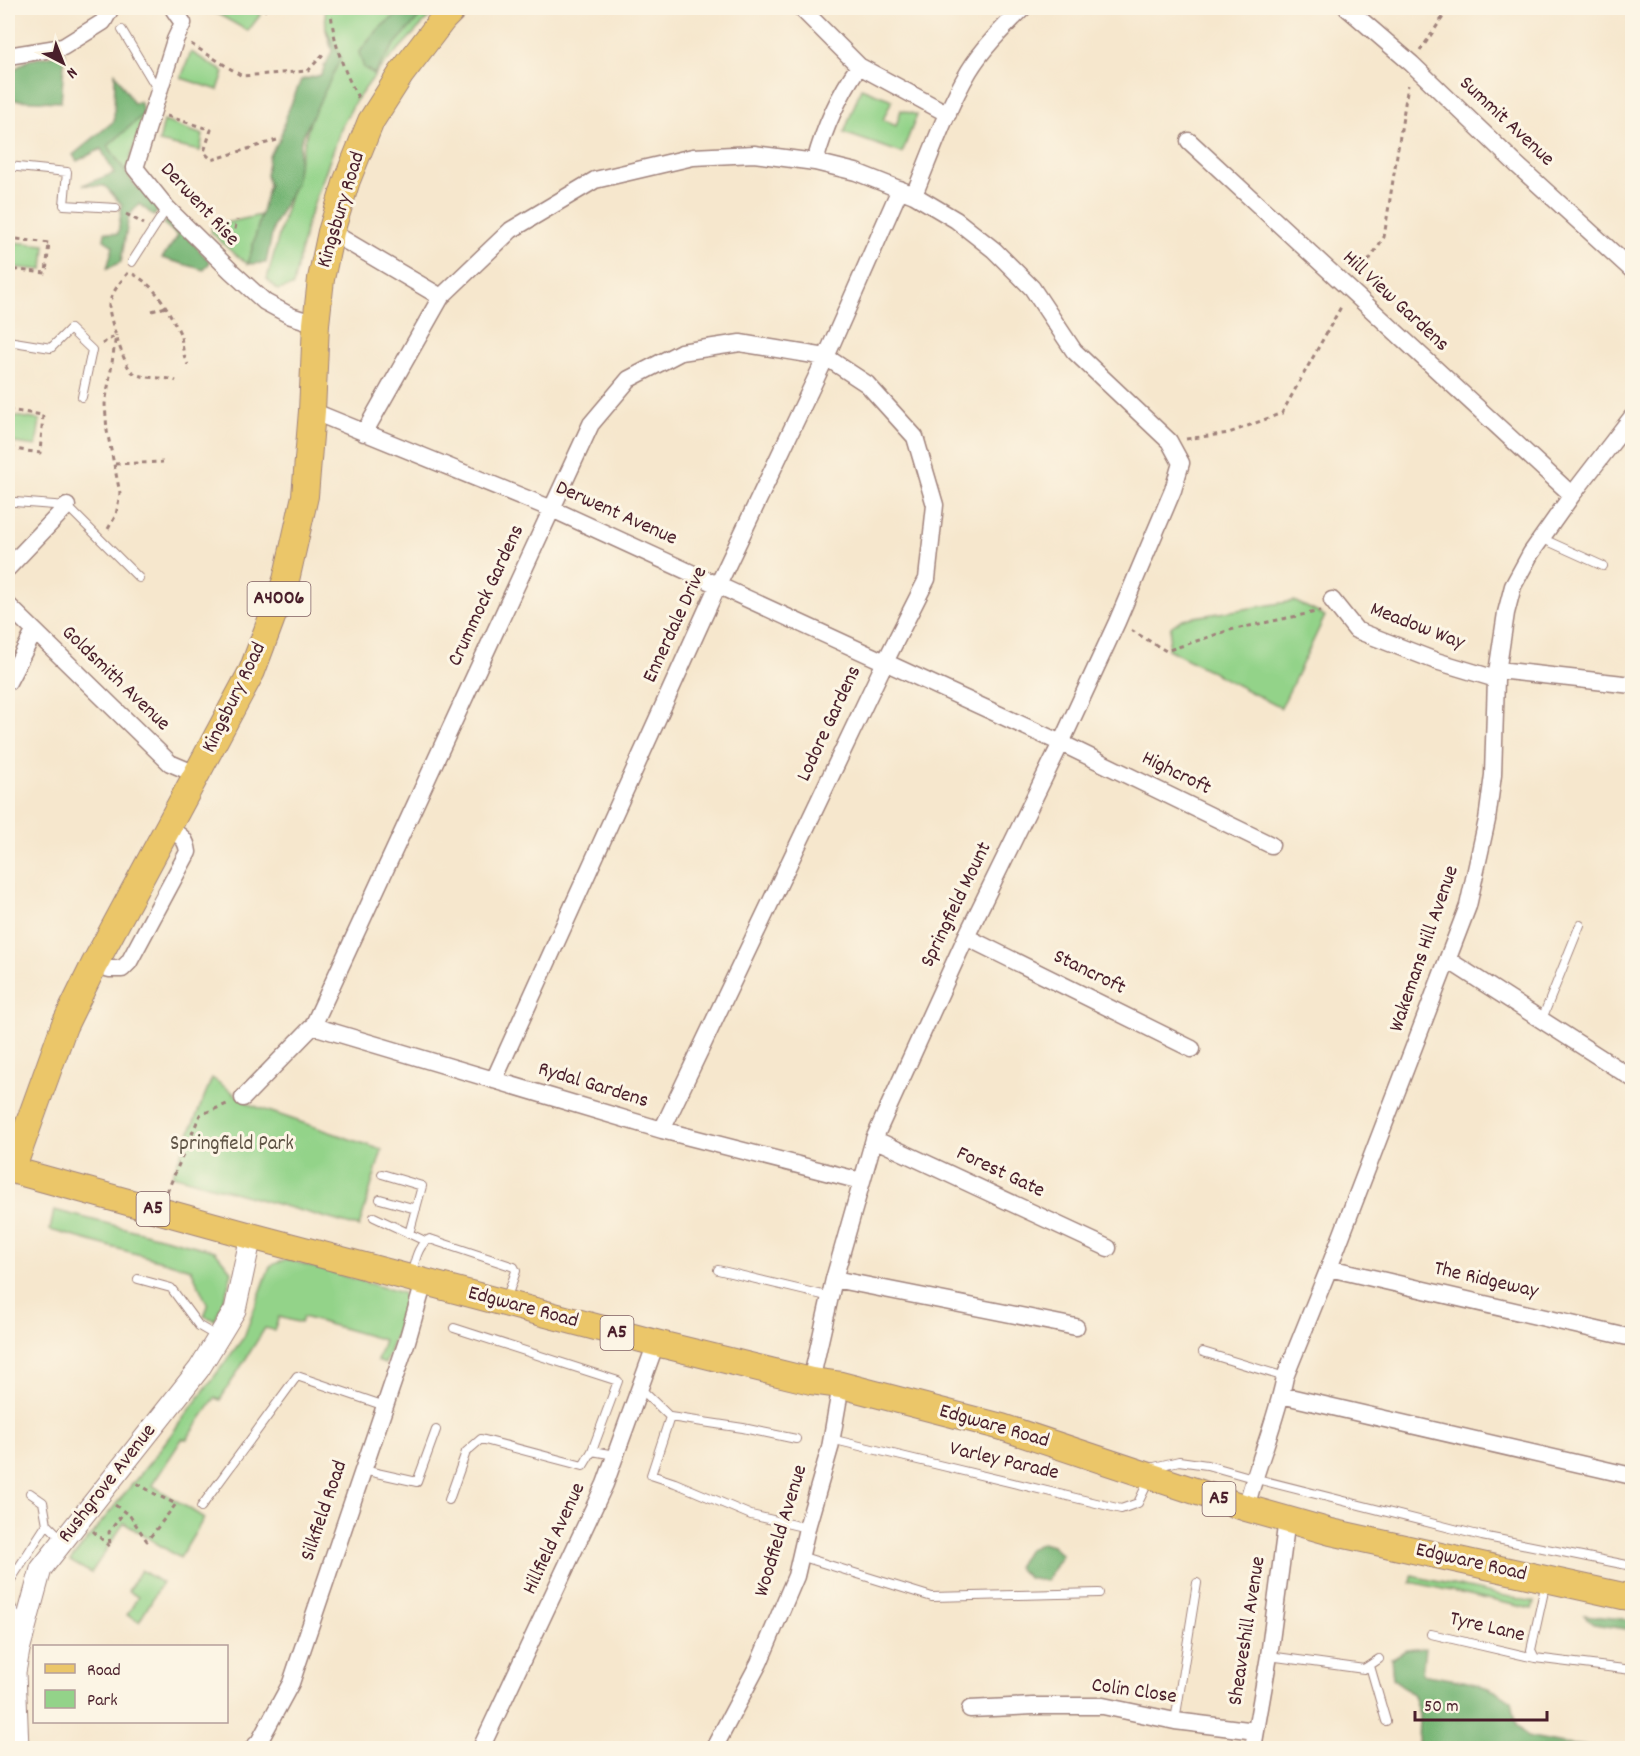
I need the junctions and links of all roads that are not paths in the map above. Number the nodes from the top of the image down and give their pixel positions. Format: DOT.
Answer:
graph roads {
  1 [pos="111,8"];
  2 [pos="177,8"];
  3 [pos="454,8"];
  4 [pos="801,8"];
  5 [pos="1023,8"];
  6 [pos="1347,8"];
  7 [pos="122,30"];
  8 [pos="8,56"];
  9 [pos="859,66"];
  10 [pos="159,92"];
  11 [pos="948,114"];
  12 [pos="1189,141"];
  13 [pos="815,162"];
  14 [pos="8,166"];
  15 [pos="907,192"];
  16 [pos="116,208"];
  17 [pos="167,208"];
  18 [pos="330,232"];
  19 [pos="132,262"];
  20 [pos="1632,270"];
  21 [pos="441,297"];
  22 [pos="316,324"];
  23 [pos="8,341"];
  24 [pos="826,357"];
  25 [pos="82,398"];
  26 [pos="312,411"];
  27 [pos="1632,417"];
  28 [pos="364,433"];
  29 [pos="1572,495"];
  30 [pos="15,502"];
  31 [pos="67,506"];
  32 [pos="552,509"];
  33 [pos="1542,538"];
  34 [pos="1603,566"];
  35 [pos="8,568"];
  36 [pos="139,578"];
  37 [pos="718,585"];
  38 [pos="1335,603"];
  39 [pos="8,605"];
  40 [pos="34,632"];
  41 [pos="885,663"];
  42 [pos="1497,674"];
  43 [pos="8,682"];
  44 [pos="1632,685"];
  45 [pos="1062,743"];
  46 [pos="198,775"];
  47 [pos="1271,845"];
  48 [pos="1580,924"];
  49 [pos="966,937"];
  50 [pos="1448,960"];
  51 [pos="1542,1019"];
  52 [pos="313,1026"];
  53 [pos="1192,1049"];
  54 [pos="1632,1078"];
  55 [pos="494,1080"];
  56 [pos="243,1098"];
  57 [pos="662,1130"];
  58 [pos="874,1138"];
  59 [pos="9,1174"];
  60 [pos="382,1174"];
  61 [pos="861,1181"];
  62 [pos="380,1199"];
  63 [pos="416,1209"];
  64 [pos="374,1218"];
  65 [pos="409,1234"];
  66 [pos="251,1236"];
  67 [pos="425,1241"];
  68 [pos="1108,1248"];
  69 [pos="1329,1268"];
  70 [pos="718,1270"];
  71 [pos="138,1279"];
  72 [pos="834,1279"];
  73 [pos="417,1280"];
  74 [pos="831,1296"];
  75 [pos="505,1303"];
  76 [pos="1076,1327"];
  77 [pos="454,1328"];
  78 [pos="218,1337"];
  79 [pos="1632,1338"];
  80 [pos="656,1343"];
  81 [pos="1203,1352"];
  82 [pos="1285,1377"];
  83 [pos="811,1381"];
  84 [pos="841,1385"];
  85 [pos="639,1387"];
  86 [pos="1281,1395"];
  87 [pos="385,1406"];
  88 [pos="670,1417"];
  89 [pos="436,1430"];
  90 [pos="796,1439"];
  91 [pos="831,1440"];
  92 [pos="592,1451"];
  93 [pos="615,1455"];
  94 [pos="363,1470"];
  95 [pos="1145,1473"];
  96 [pos="1632,1476"];
  97 [pos="1253,1478"];
  98 [pos="30,1493"];
  99 [pos="449,1500"];
  100 [pos="201,1507"];
  101 [pos="1246,1508"];
  102 [pos="1287,1519"];
  103 [pos="47,1524"];
  104 [pos="807,1528"];
  105 [pos="64,1541"];
  106 [pos="800,1556"];
  107 [pos="1632,1566"];
  108 [pos="1547,1580"];
  109 [pos="1197,1583"];
  110 [pos="8,1584"];
  111 [pos="1099,1593"];
  112 [pos="1632,1597"];
  113 [pos="8,1602"];
  114 [pos="1431,1634"];
  115 [pos="17,1643"];
  116 [pos="1269,1656"];
  117 [pos="1535,1658"];
  118 [pos="1379,1659"];
  119 [pos="1370,1666"];
  120 [pos="1632,1670"];
  121 [pos="11,1674"];
  122 [pos="970,1709"];
  123 [pos="1175,1720"];
  124 [pos="1386,1721"];
  125 [pos="1256,1731"];
  126 [pos="18,1749"];
  127 [pos="253,1749"];
  128 [pos="480,1749"];
  129 [pos="714,1749"];
  130 [pos="1253,1749"];
  1 -- 8 [label="street"];
  2 -- 10 [label="street, Derwent Rise"];
  3 -- 18 [label="main road, Kingsbury Road / A4006"];
  4 -- 9 [label="street"];
  5 -- 11 [label="street, Ennerdale Drive"];
  6 -- 20 [label="street, Summit Avenue"];
  7 -- 10 [label="lane"];
  9 -- 11 [label="street"];
  9 -- 13 [label="street"];
  10 -- 17 [label="street, Derwent Rise"];
  11 -- 15 [label="street, Ennerdale Drive"];
  12 -- 29 [label="street, Hill View Gardens"];
  13 -- 15 [label="street"];
  13 -- 21 [label="street"];
  14 -- 16 [label="lane"];
  15 -- 24 [label="street, Ennerdale Drive"];
  15 -- 45 [label="street, Springfield Mount"];
  17 -- 19 [label="lane"];
  17 -- 22 [label="street, Derwent Rise"];
  18 -- 21 [label="street"];
  18 -- 22 [label="main road, Kingsbury Road / A4006"];
  21 -- 28 [label="street"];
  22 -- 26 [label="main road, Kingsbury Road / A4006"];
  23 -- 25 [label="lane"];
  24 -- 32 [label="street, Crummock Gardens"];
  24 -- 37 [label="street, Ennerdale Drive"];
  24 -- 41 [label="street, Lodore Gardens"];
  26 -- 28 [label="street, Derwent Avenue"];
  26 -- 46 [label="main road, Kingsbury Road / A4006"];
  27 -- 29 [label="street, Wakemans Hill Avenue"];
  28 -- 32 [label="street, Derwent Avenue"];
  29 -- 33 [label="street, Wakemans Hill Avenue"];
  30 -- 31 [label="lane"];
  31 -- 35 [label="street"];
  31 -- 36 [label="lane"];
  32 -- 37 [label="street, Derwent Avenue"];
  32 -- 52 [label="street, Crummock Gardens"];
  33 -- 34 [label="lane"];
  33 -- 42 [label="street, Wakemans Hill Avenue"];
  37 -- 41 [label="street, Derwent Avenue"];
  37 -- 55 [label="street, Ennerdale Drive"];
  38 -- 42 [label="street, Meadow Way"];
  39 -- 40 [label="street, Goldsmith Avenue"];
  40 -- 43 [label="street"];
  40 -- 46 [label="street, Goldsmith Avenue"];
  41 -- 45 [label="street, Derwent Avenue"];
  41 -- 57 [label="street, Lodore Gardens"];
  42 -- 44 [label="street, Meadow Way"];
  42 -- 50 [label="street, Wakemans Hill Avenue"];
  45 -- 47 [label="street, Highcroft"];
  45 -- 49 [label="street, Springfield Mount"];
  46 -- 59 [label="main road, Kingsbury Road / A4006"];
  48 -- 51 [label="lane"];
  49 -- 53 [label="street, Stancroft"];
  49 -- 58 [label="street, Springfield Mount"];
  50 -- 51 [label="street"];
  50 -- 69 [label="street, Wakemans Hill Avenue"];
  51 -- 54 [label="street"];
  52 -- 55 [label="street, Rydal Gardens"];
  52 -- 56 [label="street, Crummock Gardens"];
  55 -- 57 [label="street, Rydal Gardens"];
  57 -- 61 [label="street, Rydal Gardens"];
  58 -- 61 [label="street, Springfield Mount"];
  58 -- 68 [label="street, Forest Gate"];
  59 -- 66 [label="main road, Edgware Road / A5"];
  60 -- 63 [label="lane"];
  61 -- 72 [label="street, Springfield Mount"];
  62 -- 63 [label="lane"];
  63 -- 65 [label="lane"];
  64 -- 65 [label="lane"];
  65 -- 67 [label="lane"];
  66 -- 73 [label="main road, Edgware Road / A5"];
  66 -- 78 [label="street, Rushgrove Avenue"];
  67 -- 73 [label="lane"];
  67 -- 75 [label="lane"];
  69 -- 79 [label="street, The Ridgeway"];
  69 -- 82 [label="street, Wakemans Hill Avenue"];
  70 -- 74 [label="lane"];
  71 -- 78 [label="lane"];
  72 -- 74 [label="street, Springfield Mount"];
  72 -- 76 [label="street"];
  73 -- 75 [label="main road, Edgware Road / A5"];
  73 -- 87 [label="street, Silkfield Road"];
  74 -- 83 [label="street, Springfield Mount"];
  75 -- 80 [label="main road, Edgware Road / A5"];
  77 -- 92 [label="lane"];
  78 -- 105 [label="street, Rushgrove Avenue"];
  80 -- 83 [label="main road, Edgware Road / A5"];
  80 -- 85 [label="street, Hillfield Avenue"];
  81 -- 82 [label="lane"];
  82 -- 86 [label="street, Wakemans Hill Avenue"];
  83 -- 84 [label="main road, Edgware Road / A5"];
  84 -- 91 [label="street, Woodfield Avenue"];
  84 -- 95 [label="main road, Edgware Road / A5"];
  85 -- 88 [label="lane"];
  85 -- 93 [label="street, Hillfield Avenue"];
  86 -- 96 [label="street"];
  86 -- 97 [label="street, Wakemans Hill Avenue"];
  87 -- 94 [label="street, Silkfield Road"];
  87 -- 100 [label="lane"];
  88 -- 90 [label="lane"];
  88 -- 104 [label="lane"];
  89 -- 94 [label="lane"];
  91 -- 95 [label="lane, Varley Parade"];
  91 -- 104 [label="street, Woodfield Avenue"];
  92 -- 93 [label="lane"];
  92 -- 99 [label="lane"];
  93 -- 128 [label="street, Hillfield Avenue"];
  94 -- 127 [label="street, Silkfield Road"];
  95 -- 97 [label="lane, Edgware Road"];
  95 -- 101 [label="main road, Edgware Road / A5"];
  97 -- 101 [label="street, Wakemans Hill Avenue"];
  97 -- 107 [label="lane, Edgware Road"];
  98 -- 103 [label="lane"];
  101 -- 102 [label="main road, Edgware Road / A5"];
  102 -- 108 [label="main road, Edgware Road / A5"];
  102 -- 116 [label="street, Sheaveshill Avenue"];
  103 -- 105 [label="lane"];
  103 -- 110 [label="lane"];
  104 -- 106 [label="street, Woodfield Avenue"];
  105 -- 115 [label="street, Rushgrove Avenue"];
  106 -- 111 [label="lane"];
  106 -- 129 [label="street, Woodfield Avenue"];
  108 -- 112 [label="main road, Edgware Road / A5"];
  108 -- 117 [label="lane"];
  109 -- 123 [label="lane"];
  113 -- 115 [label="lane"];
  114 -- 117 [label="lane, Tyre Lane"];
  115 -- 121 [label="street, Rushgrove Avenue"];
  116 -- 119 [label="lane"];
  116 -- 125 [label="street, Sheaveshill Avenue"];
  117 -- 120 [label="lane, Tyre Lane"];
  118 -- 119 [label="lane"];
  119 -- 124 [label="lane"];
  121 -- 126 [label="street, Rushgrove Avenue"];
  122 -- 123 [label="street, Colin Close"];
  123 -- 125 [label="street, Colin Close"];
  125 -- 130 [label="street, Sheaveshill Avenue"];
}
